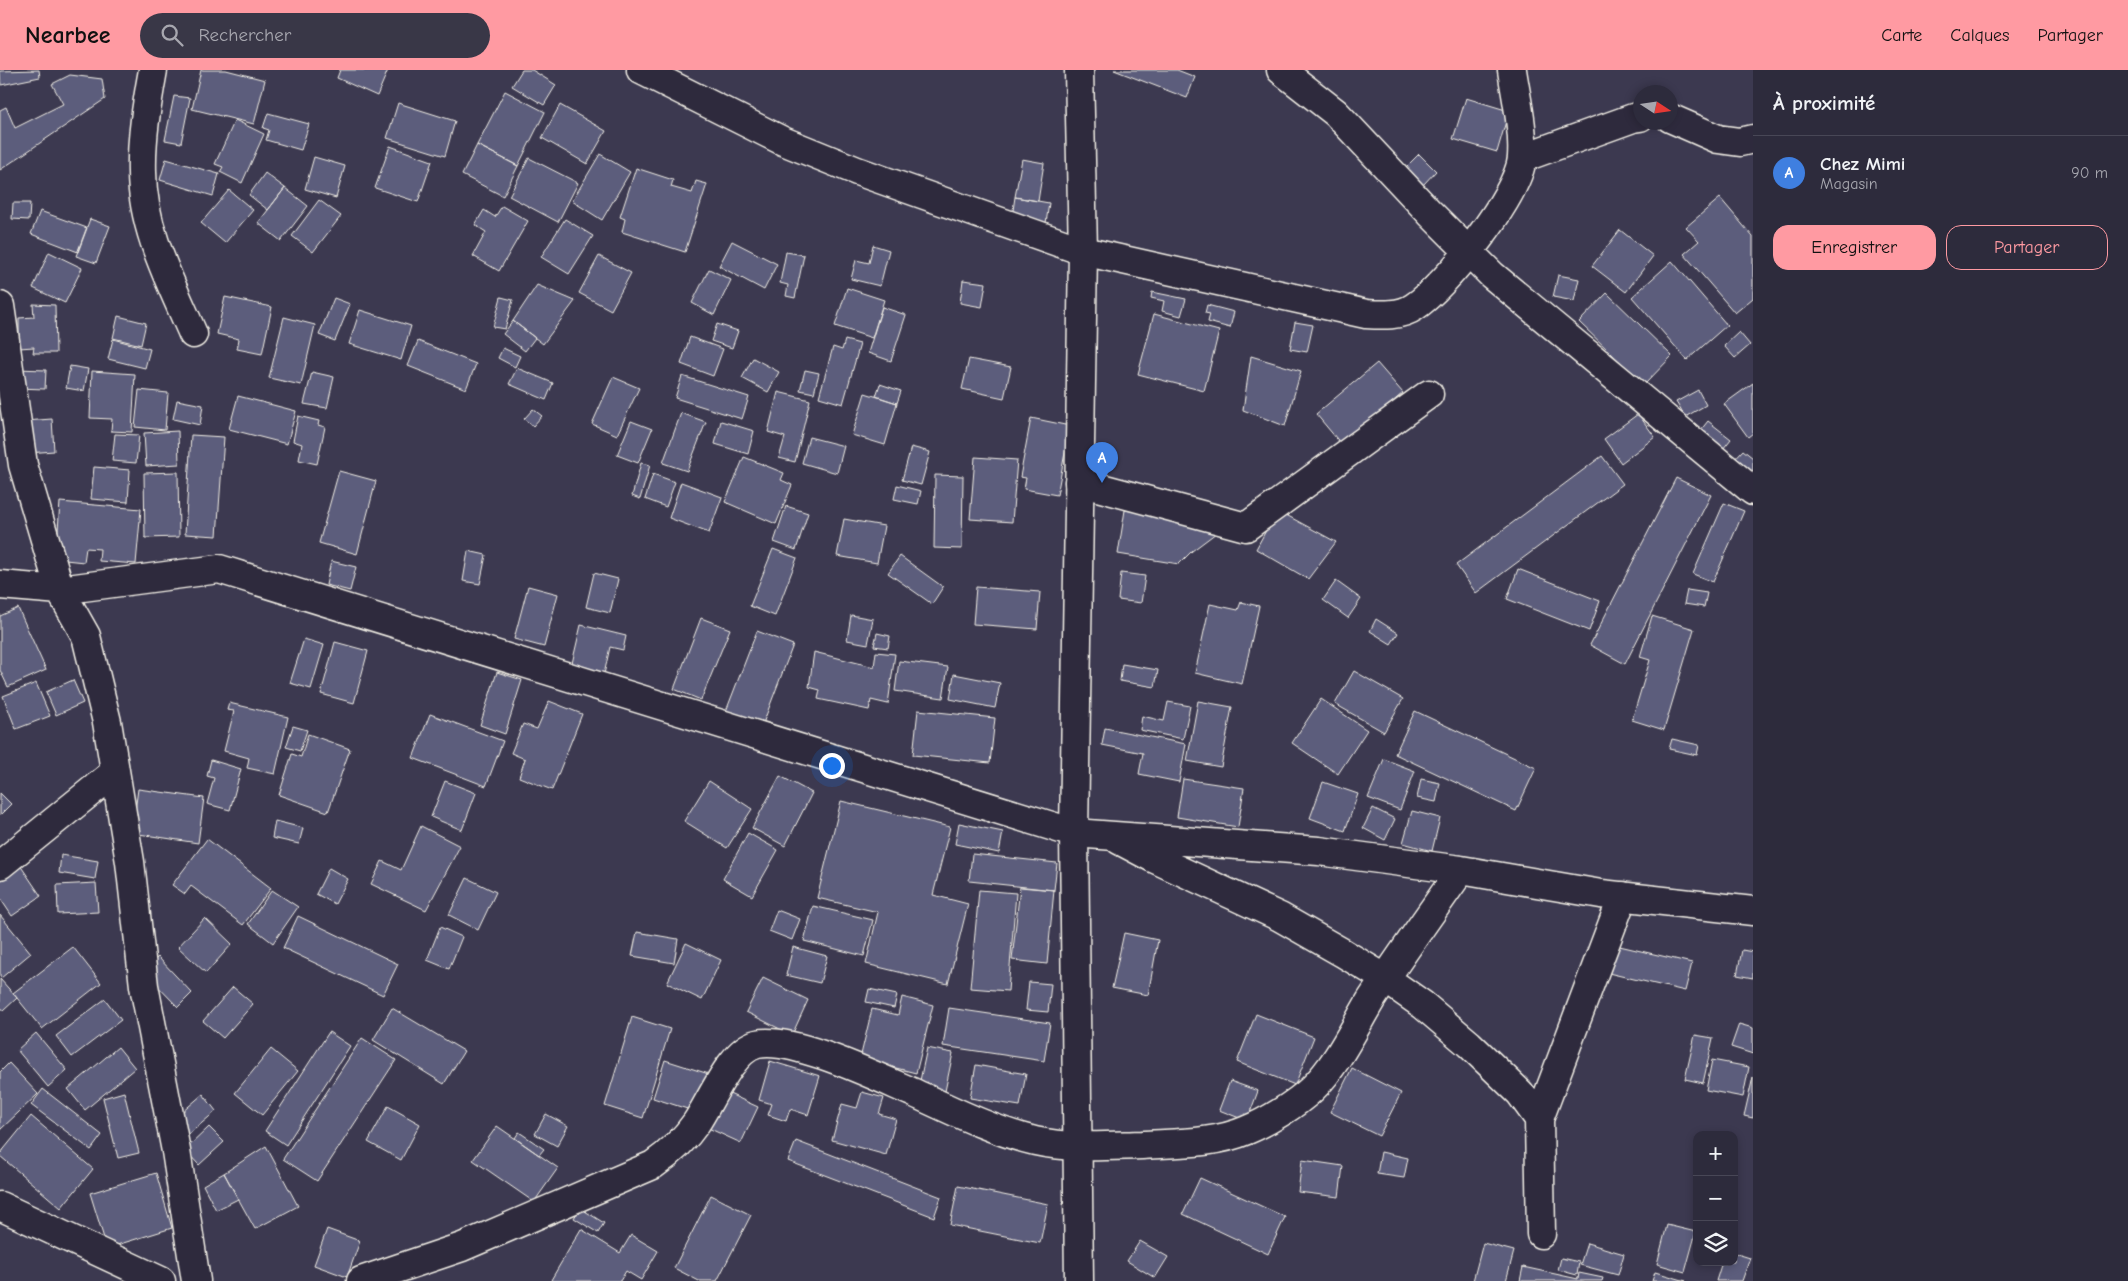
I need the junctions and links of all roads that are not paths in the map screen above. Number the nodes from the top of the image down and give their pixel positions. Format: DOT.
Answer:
graph roads {
  1 [pos="153,70"];
  2 [pos="641,70"];
  3 [pos="1079,70"];
  4 [pos="1281,70"];
  5 [pos="1512,70"];
  6 [pos="1633,118"];
  7 [pos="1678,122"];
  8 [pos="1753,140"];
  9 [pos="1522,158"];
  10 [pos="1082,251"];
  11 [pos="1468,251"];
  12 [pos="0,306"];
  13 [pos="193,334"];
  14 [pos="1429,394"];
  15 [pos="1079,482"];
  16 [pos="1753,491"];
  17 [pos="0,584"];
  18 [pos="60,590"];
  19 [pos="116,772"];
  20 [pos="1074,833"];
  21 [pos="1111,836"];
  22 [pos="0,866"];
  23 [pos="1461,870"];
  24 [pos="1623,896"];
  25 [pos="1753,911"];
  26 [pos="1386,979"];
  27 [pos="1539,1119"];
  28 [pos="1078,1148"];
  29 [pos="0,1206"];
  30 [pos="1541,1234"];
  31 [pos="160,1281"];
  32 [pos="196,1281"];
  33 [pos="361,1281"];
  34 [pos="1079,1281"];
  1 -- 13 [label="street"];
  2 -- 10 [label="street"];
  3 -- 10 [label="street"];
  4 -- 11 [label="street"];
  5 -- 9 [label="street"];
  6 -- 9 [label="street"];
  7 -- 8 [label="street"];
  9 -- 11 [label="street"];
  10 -- 11 [label="street"];
  10 -- 15 [label="street"];
  11 -- 16 [label="street"];
  12 -- 18 [label="street"];
  14 -- 15 [label="street"];
  15 -- 20 [label="street"];
  17 -- 18 [label="street"];
  18 -- 19 [label="street"];
  18 -- 20 [label="street"];
  19 -- 22 [label="street"];
  19 -- 32 [label="street"];
  20 -- 21 [label="street"];
  20 -- 28 [label="street"];
  21 -- 23 [label="street"];
  21 -- 26 [label="street"];
  23 -- 24 [label="street"];
  23 -- 26 [label="street"];
  24 -- 25 [label="street"];
  24 -- 27 [label="street"];
  26 -- 27 [label="street"];
  26 -- 28 [label="street"];
  27 -- 30 [label="street"];
  28 -- 33 [label="street"];
  28 -- 34 [label="street"];
  29 -- 31 [label="street"];
}
